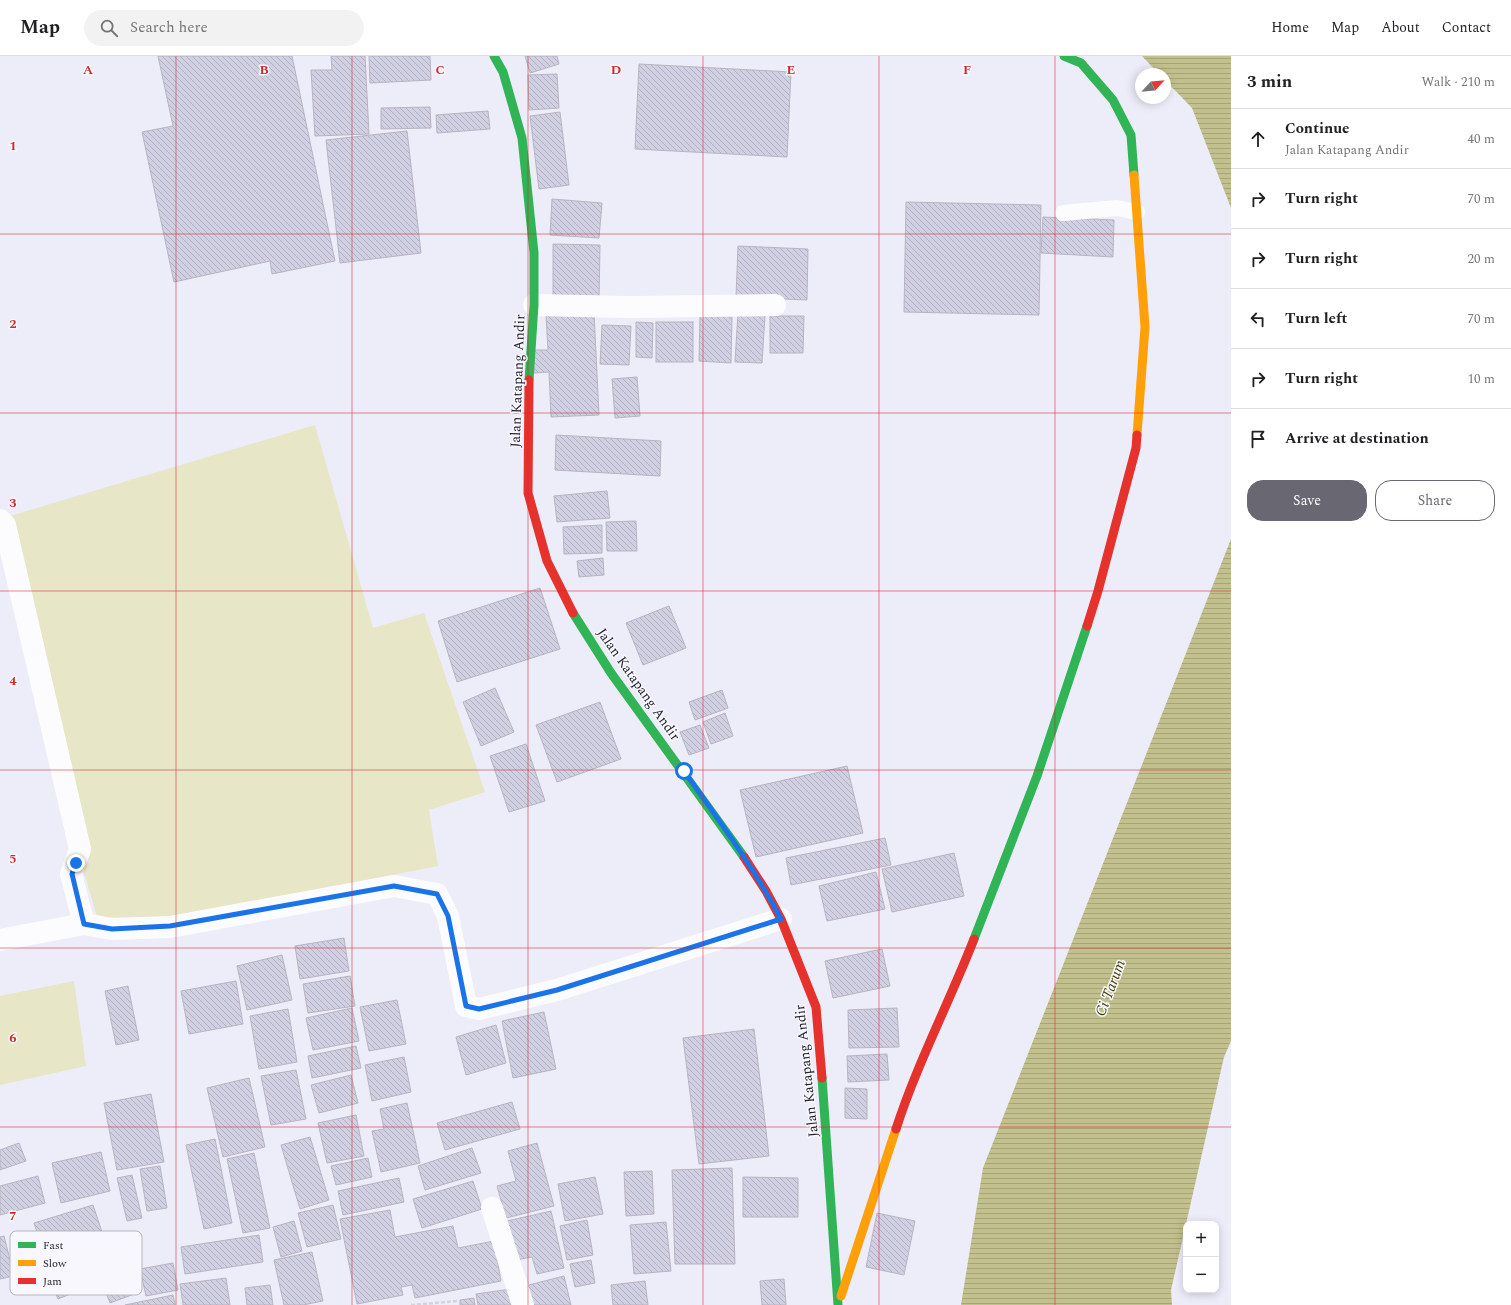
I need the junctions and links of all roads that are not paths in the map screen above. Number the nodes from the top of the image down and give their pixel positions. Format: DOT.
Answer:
graph roads {
  1 [pos="494,56"];
  2 [pos="1064,56"];
  3 [pos="1063,212"];
  4 [pos="1137,212"];
  5 [pos="775,305"];
  6 [pos="534,306"];
  7 [pos="0,520"];
  8 [pos="781,919"];
  9 [pos="84,924"];
  10 [pos="0,940"];
  11 [pos="492,1208"];
  12 [pos="523,1305"];
  13 [pos="838,1305"];
  1 -- 6 [label="street, Jalan Katapang Andir"];
  2 -- 4 [label="street"];
  3 -- 4 [label="lane"];
  4 -- 13 [label="street"];
  5 -- 6 [label="street"];
  6 -- 8 [label="street, Jalan Katapang Andir"];
  7 -- 9 [label="street"];
  8 -- 9 [label="street"];
  8 -- 13 [label="street, Jalan Katapang Andir"];
  9 -- 10 [label="street"];
  11 -- 12 [label="street"];
}
